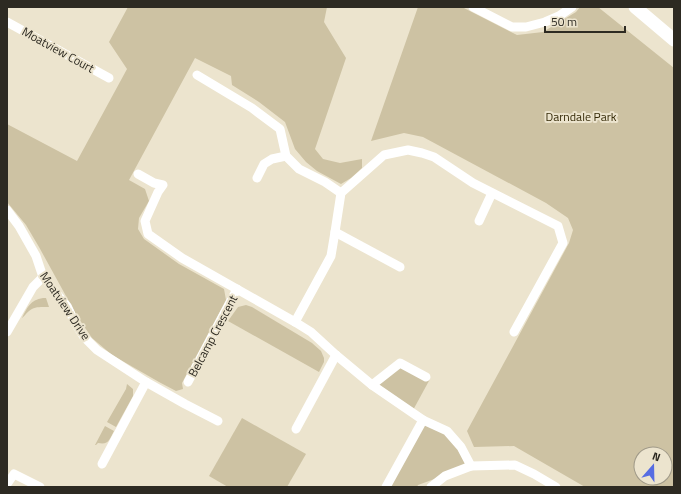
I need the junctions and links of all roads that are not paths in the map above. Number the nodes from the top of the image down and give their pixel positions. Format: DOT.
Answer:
graph roads {
  1 [pos="473,7"];
  2 [pos="572,7"];
  3 [pos="635,7"];
  4 [pos="7,22"];
  5 [pos="674,40"];
  6 [pos="197,75"];
  7 [pos="109,78"];
  8 [pos="286,156"];
  9 [pos="138,174"];
  10 [pos="257,178"];
  11 [pos="341,193"];
  12 [pos="492,193"];
  13 [pos="7,210"];
  14 [pos="479,221"];
  15 [pos="335,232"];
  16 [pos="400,267"];
  17 [pos="43,278"];
  18 [pos="237,289"];
  19 [pos="295,322"];
  20 [pos="7,332"];
  21 [pos="514,332"];
  22 [pos="336,355"];
  23 [pos="426,377"];
  24 [pos="146,382"];
  25 [pos="188,382"];
  26 [pos="372,385"];
  27 [pos="423,420"];
  28 [pos="218,421"];
  29 [pos="296,429"];
  30 [pos="102,464"];
  31 [pos="470,466"];
  32 [pos="7,484"];
  33 [pos="40,487"];
  34 [pos="386,487"];
  35 [pos="431,487"];
  36 [pos="556,487"];
  1 -- 2 [label="street"];
  3 -- 5 [label="main road"];
  4 -- 7 [label="street, Moatview Court"];
  6 -- 8 [label="street"];
  8 -- 10 [label="street"];
  8 -- 11 [label="street"];
  9 -- 18 [label="street, Belcamp Crescent"];
  11 -- 12 [label="street"];
  11 -- 15 [label="street"];
  12 -- 14 [label="street"];
  12 -- 21 [label="street"];
  13 -- 17 [label="street, Moatview Drive"];
  15 -- 16 [label="street"];
  15 -- 19 [label="street"];
  17 -- 20 [label="street"];
  17 -- 24 [label="street, Moatview Drive"];
  18 -- 19 [label="street, Belcamp Crescent"];
  18 -- 25 [label="street, Belcamp Crescent"];
  19 -- 22 [label="street, Belcamp Crescent"];
  22 -- 26 [label="street, Belcamp Crescent"];
  22 -- 29 [label="street"];
  23 -- 26 [label="street"];
  24 -- 28 [label="street, Moatview Drive"];
  24 -- 30 [label="street"];
  26 -- 27 [label="street, Belcamp Crescent"];
  27 -- 31 [label="street, Belcamp Crescent"];
  27 -- 34 [label="street"];
  31 -- 35 [label="street"];
  31 -- 36 [label="street"];
  32 -- 33 [label="street"];
}
